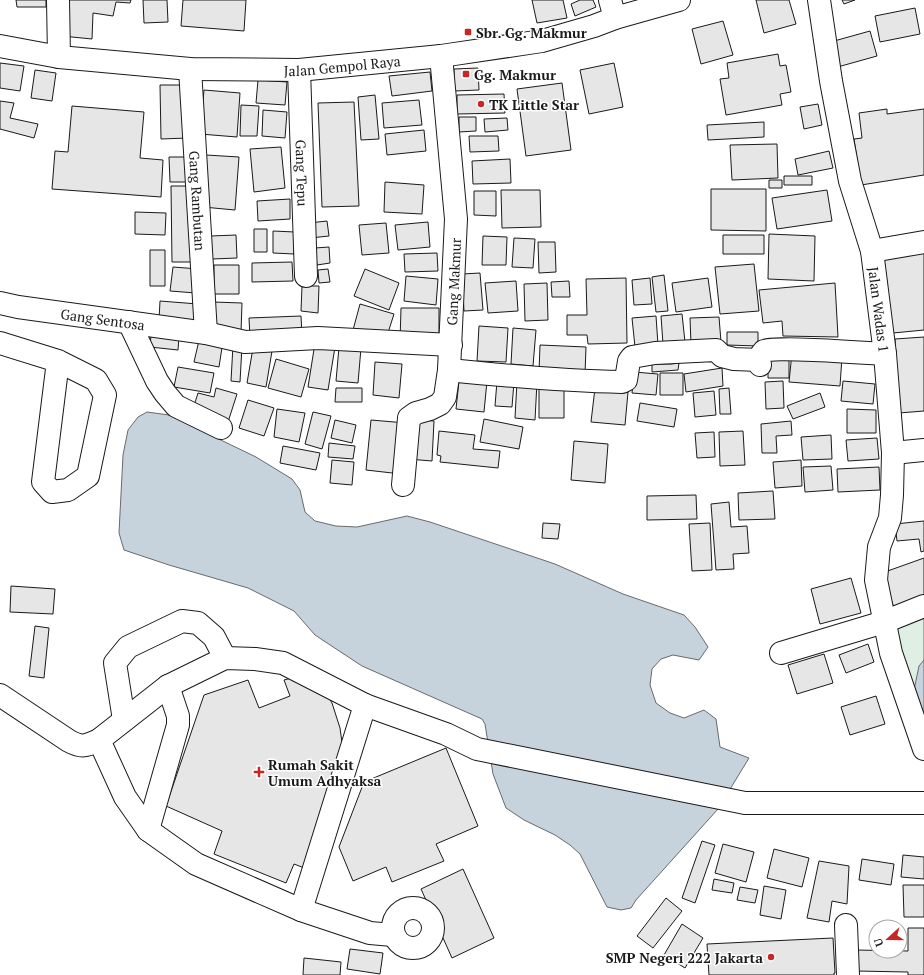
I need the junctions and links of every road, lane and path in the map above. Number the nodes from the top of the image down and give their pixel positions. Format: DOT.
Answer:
graph roads {
  1 [pos="58,0"];
  2 [pos="679,0"];
  3 [pos="819,0"];
  4 [pos="613,9"];
  5 [pos="0,46"];
  6 [pos="441,56"];
  7 [pos="59,57"];
  8 [pos="190,69"];
  9 [pos="299,70"];
  10 [pos="924,242"];
  11 [pos="872,251"];
  12 [pos="306,276"];
  13 [pos="0,303"];
  14 [pos="129,322"];
  15 [pos="206,333"];
  16 [pos="0,343"];
  17 [pos="451,346"];
  18 [pos="885,354"];
  19 [pos="58,361"];
  20 [pos="449,370"];
  21 [pos="221,428"];
  22 [pos="924,450"];
  23 [pos="892,453"];
  24 [pos="403,485"];
  25 [pos="924,606"];
  26 [pos="884,622"];
  27 [pos="781,653"];
  28 [pos="225,658"];
  29 [pos="168,686"];
  30 [pos="0,695"];
  31 [pos="364,705"];
  32 [pos="124,720"];
  33 [pos="99,740"];
  34 [pos="924,749"];
  35 [pos="924,803"];
  36 [pos="148,830"];
  37 [pos="301,910"];
  38 [pos="846,925"];
  39 [pos="393,935"];
  40 [pos="848,975"];
  1 -- 7 [label="street"];
  2 -- 4 [label="street, Jalan Gempol Raya"];
  3 -- 11 [label="street, Jalan Wadas 1"];
  4 -- 6 [label="street, Jalan Gempol Raya"];
  5 -- 7 [label="street, Jalan Gempol Raya"];
  6 -- 9 [label="street, Jalan Gempol Raya"];
  6 -- 17 [label="street, Gang Makmur"];
  7 -- 8 [label="street, Jalan Gempol Raya"];
  8 -- 9 [label="street, Jalan Gempol Raya"];
  8 -- 15 [label="street, Gang Rambutan"];
  9 -- 12 [label="street, Gang Tepu"];
  10 -- 11 [label="street"];
  11 -- 18 [label="street, Jalan Wadas 1"];
  13 -- 14 [label="street, Gang Sentosa"];
  14 -- 15 [label="street, Gang Sentosa"];
  14 -- 21 [label="street"];
  15 -- 17 [label="street, Gang Sentosa"];
  16 -- 19 [label="street"];
  17 -- 20 [label="street, Gang Makmur"];
  18 -- 20 [label="street"];
  18 -- 23 [label="street, Jalan Wadas 1"];
  19 -- 19 [label="street"];
  20 -- 24 [label="street, Gang Makmur"];
  22 -- 23 [label="street"];
  23 -- 26 [label="street, Jalan Wadas 1"];
  25 -- 26 [label="street"];
  26 -- 27 [label="street"];
  26 -- 34 [label="street, Jalan Wadas 1"];
  28 -- 29 [label="street"];
  28 -- 31 [label="street"];
  28 -- 32 [label="street"];
  29 -- 32 [label="street"];
  29 -- 36 [label="street"];
  30 -- 33 [label="street"];
  31 -- 35 [label="street"];
  31 -- 37 [label="street"];
  32 -- 33 [label="street"];
  33 -- 36 [label="street"];
  36 -- 37 [label="street"];
  37 -- 39 [label="street"];
  38 -- 40 [label="street"];
}
